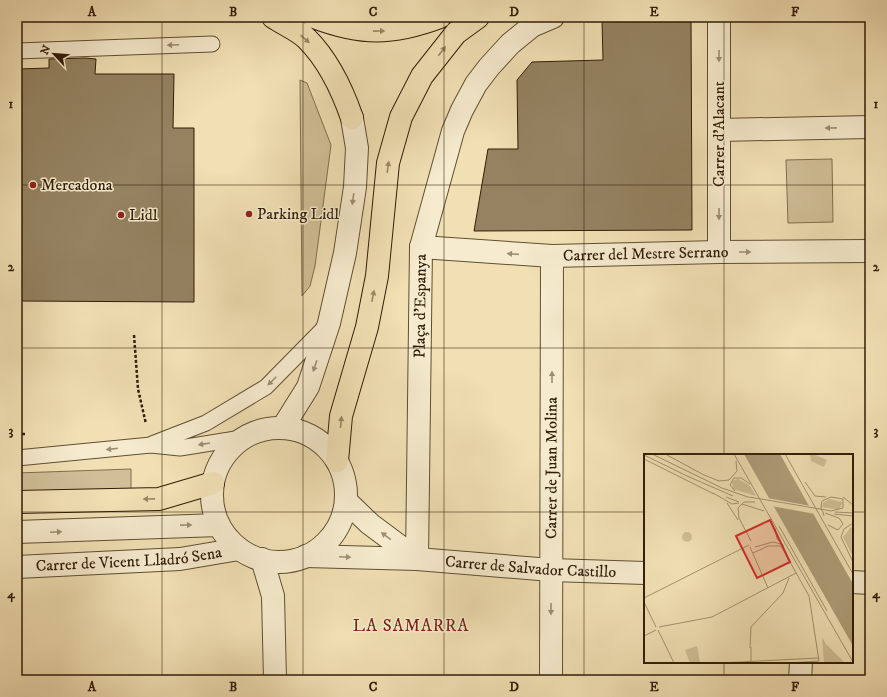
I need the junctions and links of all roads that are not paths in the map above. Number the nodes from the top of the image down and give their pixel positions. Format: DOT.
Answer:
graph roads {
  1 [pos="273,17"];
  2 [pos="314,17"];
  3 [pos="440,17"];
  4 [pos="478,17"];
  5 [pos="553,17"];
  6 [pos="719,17"];
  7 [pos="212,44"];
  8 [pos="17,51"];
  9 [pos="352,118"];
  10 [pos="870,127"];
  11 [pos="720,130"];
  12 [pos="421,247"];
  13 [pos="870,251"];
  14 [pos="719,252"];
  15 [pos="552,256"];
  16 [pos="329,323"];
  17 [pos="283,427"];
  18 [pos="242,438"];
  19 [pos="151,445"];
  20 [pos="17,458"];
  21 [pos="337,461"];
  22 [pos="213,483"];
  23 [pos="346,501"];
  24 [pos="17,502"];
  25 [pos="219,525"];
  26 [pos="17,532"];
  27 [pos="239,549"];
  28 [pos="300,558"];
  29 [pos="262,559"];
  30 [pos="417,559"];
  31 [pos="17,567"];
  32 [pos="551,570"];
  33 [pos="644,573"];
  34 [pos="853,582"];
  35 [pos="870,583"];
  36 [pos="274,596"];
  37 [pos="800,663"];
  38 [pos="275,680"];
  39 [pos="551,680"];
  40 [pos="800,680"];
  1 -- 9 [label="highway, one-way"];
  2 -- 3 [label="highway, one-way"];
  21 -- 4 [label="highway, one-way"];
  5 -- 12 [label="street, Plaça d'Espanya"];
  6 -- 11 [label="street, Carrer d'Alacant, one-way"];
  7 -- 8 [label="lane, one-way"];
  9 -- 16 [label="street, one-way"];
  10 -- 11 [label="street, one-way"];
  11 -- 14 [label="street, Carrer d'Alacant, one-way"];
  15 -- 12 [label="street, Carrer del Mestre Serrano, one-way"];
  12 -- 30 [label="street, Plaça d'Espanya"];
  14 -- 13 [label="street, Carrer del Mestre Serrano, one-way"];
  14 -- 15 [label="street, Carrer del Mestre Serrano"];
  32 -- 15 [label="street, Carrer de Juan Molina, one-way"];
  16 -- 17 [label="street, one-way"];
  16 -- 19 [label="lane, one-way"];
  17 -- 18 [label="street"];
  17 -- 21 [label="street"];
  18 -- 19 [label="lane, one-way"];
  18 -- 22 [label="street"];
  19 -- 20 [label="lane, one-way"];
  21 -- 23 [label="street"];
  22 -- 24 [label="highway, one-way"];
  22 -- 25 [label="street"];
  23 -- 28 [label="street"];
  30 -- 23 [label="street, one-way"];
  26 -- 25 [label="street, one-way"];
  25 -- 27 [label="street"];
  27 -- 29 [label="street"];
  27 -- 31 [label="street, Carrer de Vicent Lladró Sena"];
  28 -- 29 [label="street"];
  28 -- 30 [label="street, Carrer de Salvador Castillo, one-way"];
  28 -- 36 [label="street"];
  29 -- 36 [label="street"];
  30 -- 32 [label="street, Carrer de Salvador Castillo"];
  32 -- 33 [label="street, Carrer de Salvador Castillo"];
  32 -- 39 [label="street, Carrer de Juan Molina, one-way"];
  34 -- 35 [label="street"];
  36 -- 38 [label="street"];
  37 -- 40 [label="street"];
}
